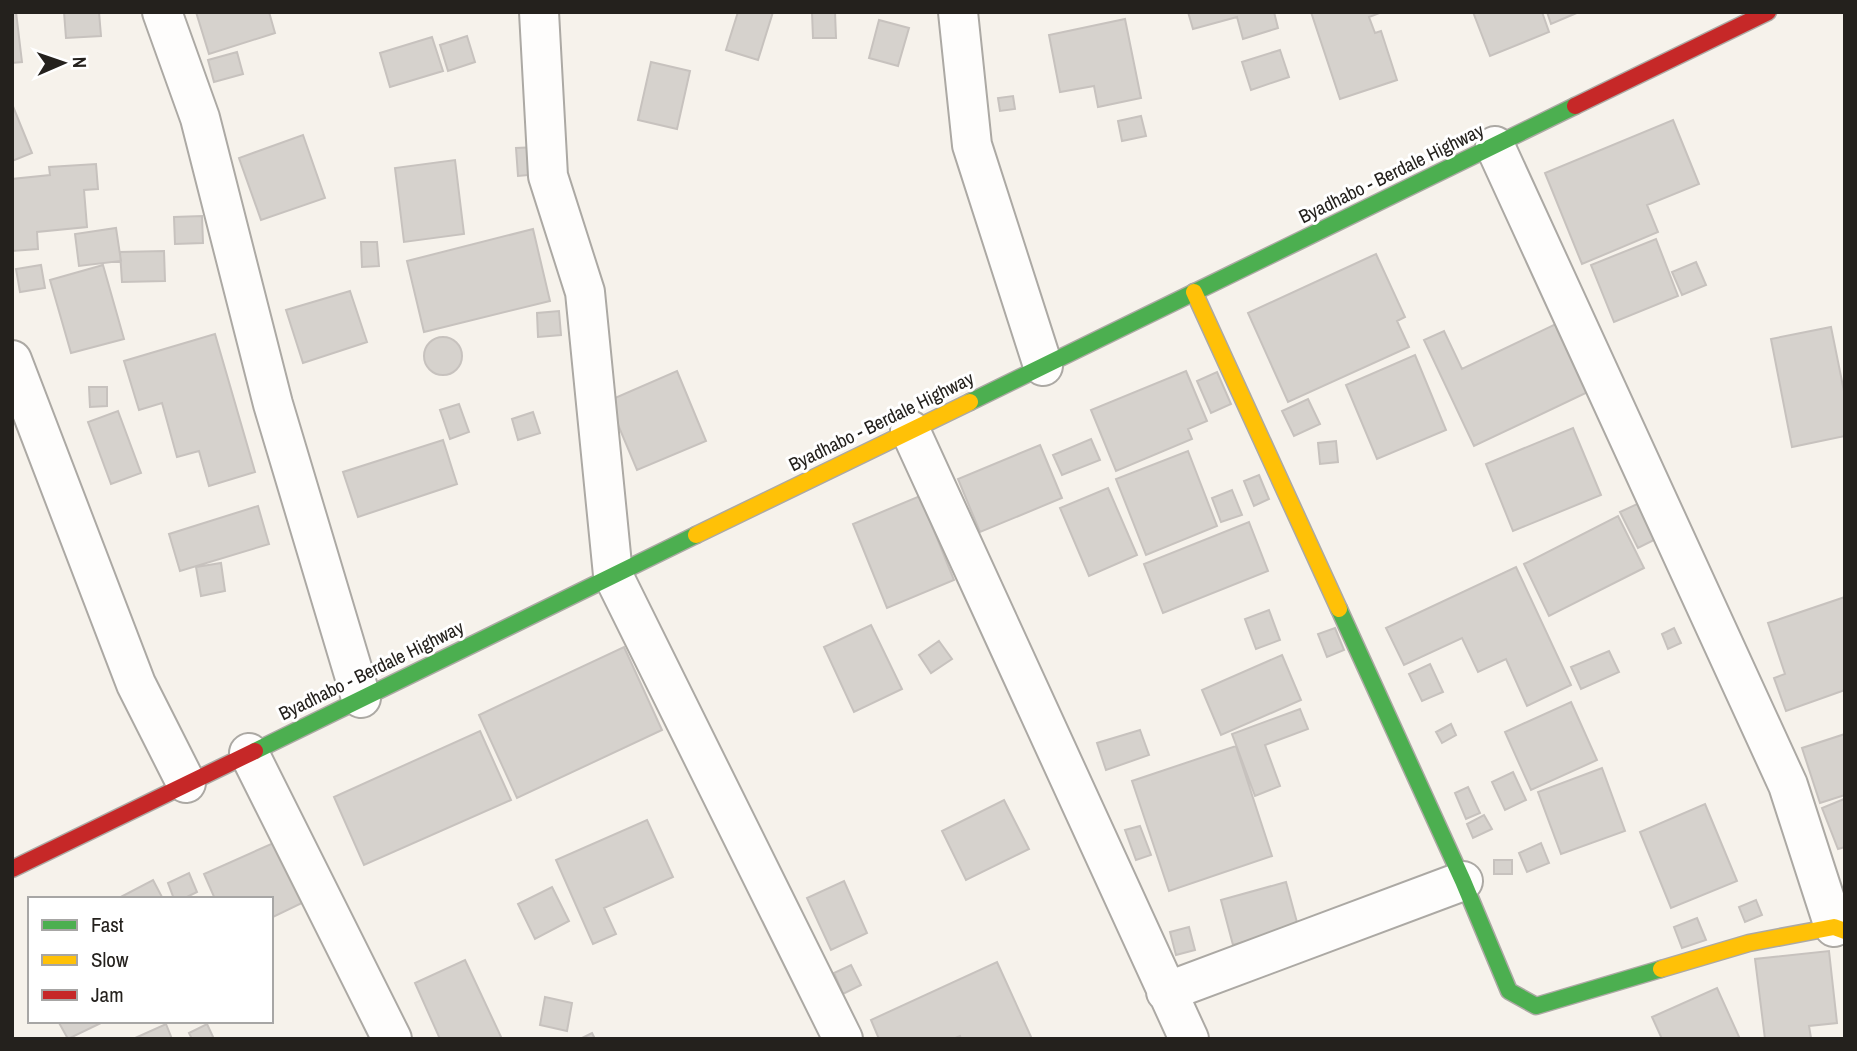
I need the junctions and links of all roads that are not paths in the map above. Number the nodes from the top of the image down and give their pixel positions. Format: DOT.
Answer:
graph roads {
  1 [pos="162,12"];
  2 [pos="539,12"];
  3 [pos="958,12"];
  4 [pos="1768,12"];
  5 [pos="1494,146"];
  6 [pos="1194,292"];
  7 [pos="12,360"];
  8 [pos="1043,366"];
  9 [pos="910,430"];
  10 [pos="613,575"];
  11 [pos="361,698"];
  12 [pos="248,753"];
  13 [pos="186,783"];
  14 [pos="12,869"];
  15 [pos="1463,881"];
  16 [pos="1839,929"];
  17 [pos="1166,992"];
  18 [pos="392,1039"];
  19 [pos="843,1039"];
  20 [pos="1189,1039"];
  1 -- 11 [label="street"];
  2 -- 10 [label="street"];
  3 -- 8 [label="street"];
  4 -- 5 [label="main road, Byadhabo - Berdale Highway"];
  5 -- 6 [label="main road, Byadhabo - Berdale Highway"];
  5 -- 16 [label="street"];
  6 -- 8 [label="main road, Byadhabo - Berdale Highway"];
  6 -- 15 [label="main road"];
  7 -- 13 [label="street"];
  8 -- 9 [label="main road, Byadhabo - Berdale Highway"];
  9 -- 10 [label="main road, Byadhabo - Berdale Highway"];
  9 -- 17 [label="street"];
  10 -- 11 [label="main road, Byadhabo - Berdale Highway"];
  10 -- 19 [label="street"];
  11 -- 12 [label="main road, Byadhabo - Berdale Highway"];
  12 -- 13 [label="main road, Byadhabo - Berdale Highway"];
  12 -- 18 [label="street"];
  13 -- 14 [label="main road, Byadhabo - Berdale Highway"];
  15 -- 16 [label="main road"];
  15 -- 17 [label="street"];
  17 -- 20 [label="street"];
}
